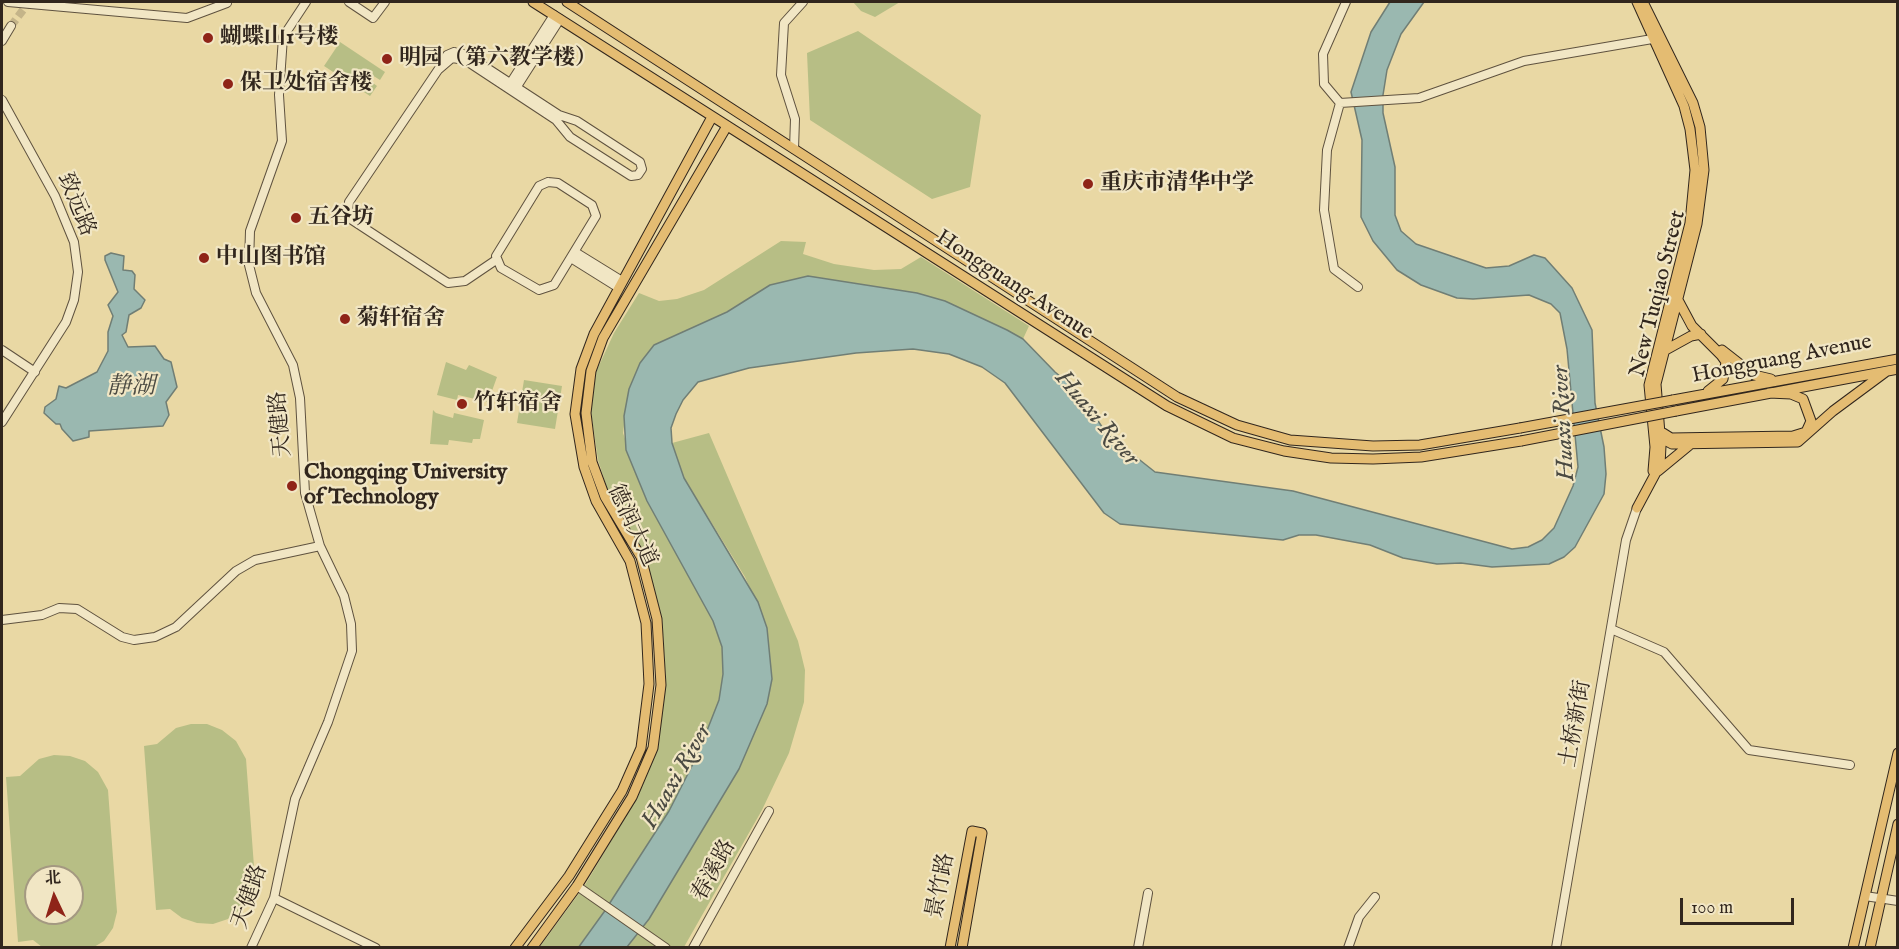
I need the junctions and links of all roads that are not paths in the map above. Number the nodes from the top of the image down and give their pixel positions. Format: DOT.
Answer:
graph roads {
  1 [pos="8,2"];
  2 [pos="306,2"];
  3 [pos="349,2"];
  4 [pos="385,2"];
  5 [pos="533,2"];
  6 [pos="567,2"];
  7 [pos="803,2"];
  8 [pos="1346,2"];
  9 [pos="1637,2"];
  10 [pos="1643,2"];
  11 [pos="227,3"];
  12 [pos="557,17"];
  13 [pos="10,26"];
  14 [pos="1658,38"];
  15 [pos="2,41"];
  16 [pos="512,88"];
  17 [pos="2,100"];
  18 [pos="1340,102"];
  19 [pos="712,117"];
  20 [pos="728,126"];
  21 [pos="794,149"];
  22 [pos="573,255"];
  23 [pos="496,260"];
  24 [pos="621,284"];
  25 [pos="1678,284"];
  26 [pos="1358,287"];
  27 [pos="1678,299"];
  28 [pos="1698,334"];
  29 [pos="1709,341"];
  30 [pos="2,350"];
  31 [pos="1659,354"];
  32 [pos="1898,359"];
  33 [pos="1659,369"];
  34 [pos="1892,370"];
  35 [pos="35,372"];
  36 [pos="1776,381"];
  37 [pos="1769,393"];
  38 [pos="1703,394"];
  39 [pos="2,422"];
  40 [pos="1656,427"];
  41 [pos="1661,439"];
  42 [pos="1710,441"];
  43 [pos="1690,444"];
  44 [pos="1658,471"];
  45 [pos="1650,483"];
  46 [pos="1637,508"];
  47 [pos="320,546"];
  48 [pos="2,620"];
  49 [pos="1611,629"];
  50 [pos="1898,753"];
  51 [pos="1850,765"];
  52 [pos="769,811"];
  53 [pos="1898,824"];
  54 [pos="578,886"];
  55 [pos="1148,894"];
  56 [pos="1865,896"];
  57 [pos="1375,897"];
  58 [pos="274,898"];
  59 [pos="1881,898"];
  60 [pos="1898,901"];
  61 [pos="251,948"];
  62 [pos="376,948"];
  63 [pos="515,948"];
  64 [pos="532,948"];
  65 [pos="666,948"];
  66 [pos="693,948"];
  67 [pos="951,948"];
  68 [pos="962,948"];
  69 [pos="1138,948"];
  70 [pos="1348,948"];
  71 [pos="1557,948"];
  72 [pos="1853,948"];
  73 [pos="1870,948"];
  1 -- 11 [label="street"];
  2 -- 47 [label="street, 天健路"];
  3 -- 4 [label="street"];
  5 -- 12 [label="main road, Hongguang Avenue"];
  6 -- 21 [label="main road, Hongguang Avenue"];
  7 -- 21 [label="street"];
  8 -- 18 [label="street"];
  9 -- 14 [label="main road"];
  10 -- 14 [label="main road"];
  12 -- 16 [label="street"];
  12 -- 19 [label="main road, Hongguang Avenue"];
  13 -- 15 [label="street"];
  14 -- 18 [label="street"];
  14 -- 25 [label="main road, New Tuqiao Street"];
  16 -- 16 [label="street"];
  16 -- 23 [label="street"];
  17 -- 35 [label="street, 致远路"];
  18 -- 26 [label="street"];
  19 -- 20 [label="main road, Hongguang Avenue"];
  19 -- 24 [label="main road, 德润大道"];
  20 -- 37 [label="main road, Hongguang Avenue, bridge"];
  20 -- 54 [label="main road, 德润大道"];
  21 -- 38 [label="main road, Hongguang Avenue, bridge"];
  22 -- 23 [label="street"];
  22 -- 23 [label="street"];
  22 -- 24 [label="street"];
  24 -- 63 [label="main road, 德润大道"];
  25 -- 27 [label="main road"];
  25 -- 29 [label="main road"];
  25 -- 31 [label="main road, New Tuqiao Street"];
  27 -- 28 [label="main road"];
  27 -- 31 [label="main road, New Tuqiao Street"];
  28 -- 29 [label="main road"];
  28 -- 31 [label="main road"];
  29 -- 33 [label="main road"];
  29 -- 36 [label="main road"];
  29 -- 38 [label="main road"];
  30 -- 35 [label="street"];
  31 -- 33 [label="main road, New Tuqiao Street"];
  31 -- 40 [label="main road, New Tuqiao Street"];
  32 -- 36 [label="main road, Hongguang Avenue"];
  33 -- 40 [label="main road, New Tuqiao Street"];
  34 -- 37 [label="main road, Hongguang Avenue"];
  34 -- 42 [label="main road"];
  35 -- 39 [label="street, 致远路"];
  36 -- 38 [label="main road, Hongguang Avenue"];
  37 -- 42 [label="main road"];
  40 -- 41 [label="main road"];
  40 -- 42 [label="main road"];
  40 -- 45 [label="main road, New Tuqiao Street"];
  41 -- 43 [label="main road"];
  41 -- 44 [label="main road"];
  42 -- 43 [label="main road"];
  42 -- 45 [label="main road"];
  43 -- 44 [label="main road"];
  44 -- 45 [label="main road"];
  45 -- 46 [label="main road, New Tuqiao Street"];
  46 -- 49 [label="street, 土桥新街"];
  47 -- 48 [label="street"];
  47 -- 58 [label="street, 天健路"];
  49 -- 51 [label="street"];
  49 -- 71 [label="street, 土桥新街"];
  50 -- 56 [label="main road"];
  52 -- 66 [label="street, 春溪路"];
  53 -- 59 [label="main road"];
  54 -- 64 [label="main road, 德润大道"];
  54 -- 65 [label="street"];
  55 -- 69 [label="street"];
  56 -- 59 [label="street"];
  56 -- 72 [label="main road"];
  57 -- 70 [label="street"];
  58 -- 61 [label="street, 天健路"];
  58 -- 62 [label="street"];
  59 -- 60 [label="street"];
  59 -- 73 [label="main road"];
  67 -- 68 [label="main road, 景竹路"];
}
